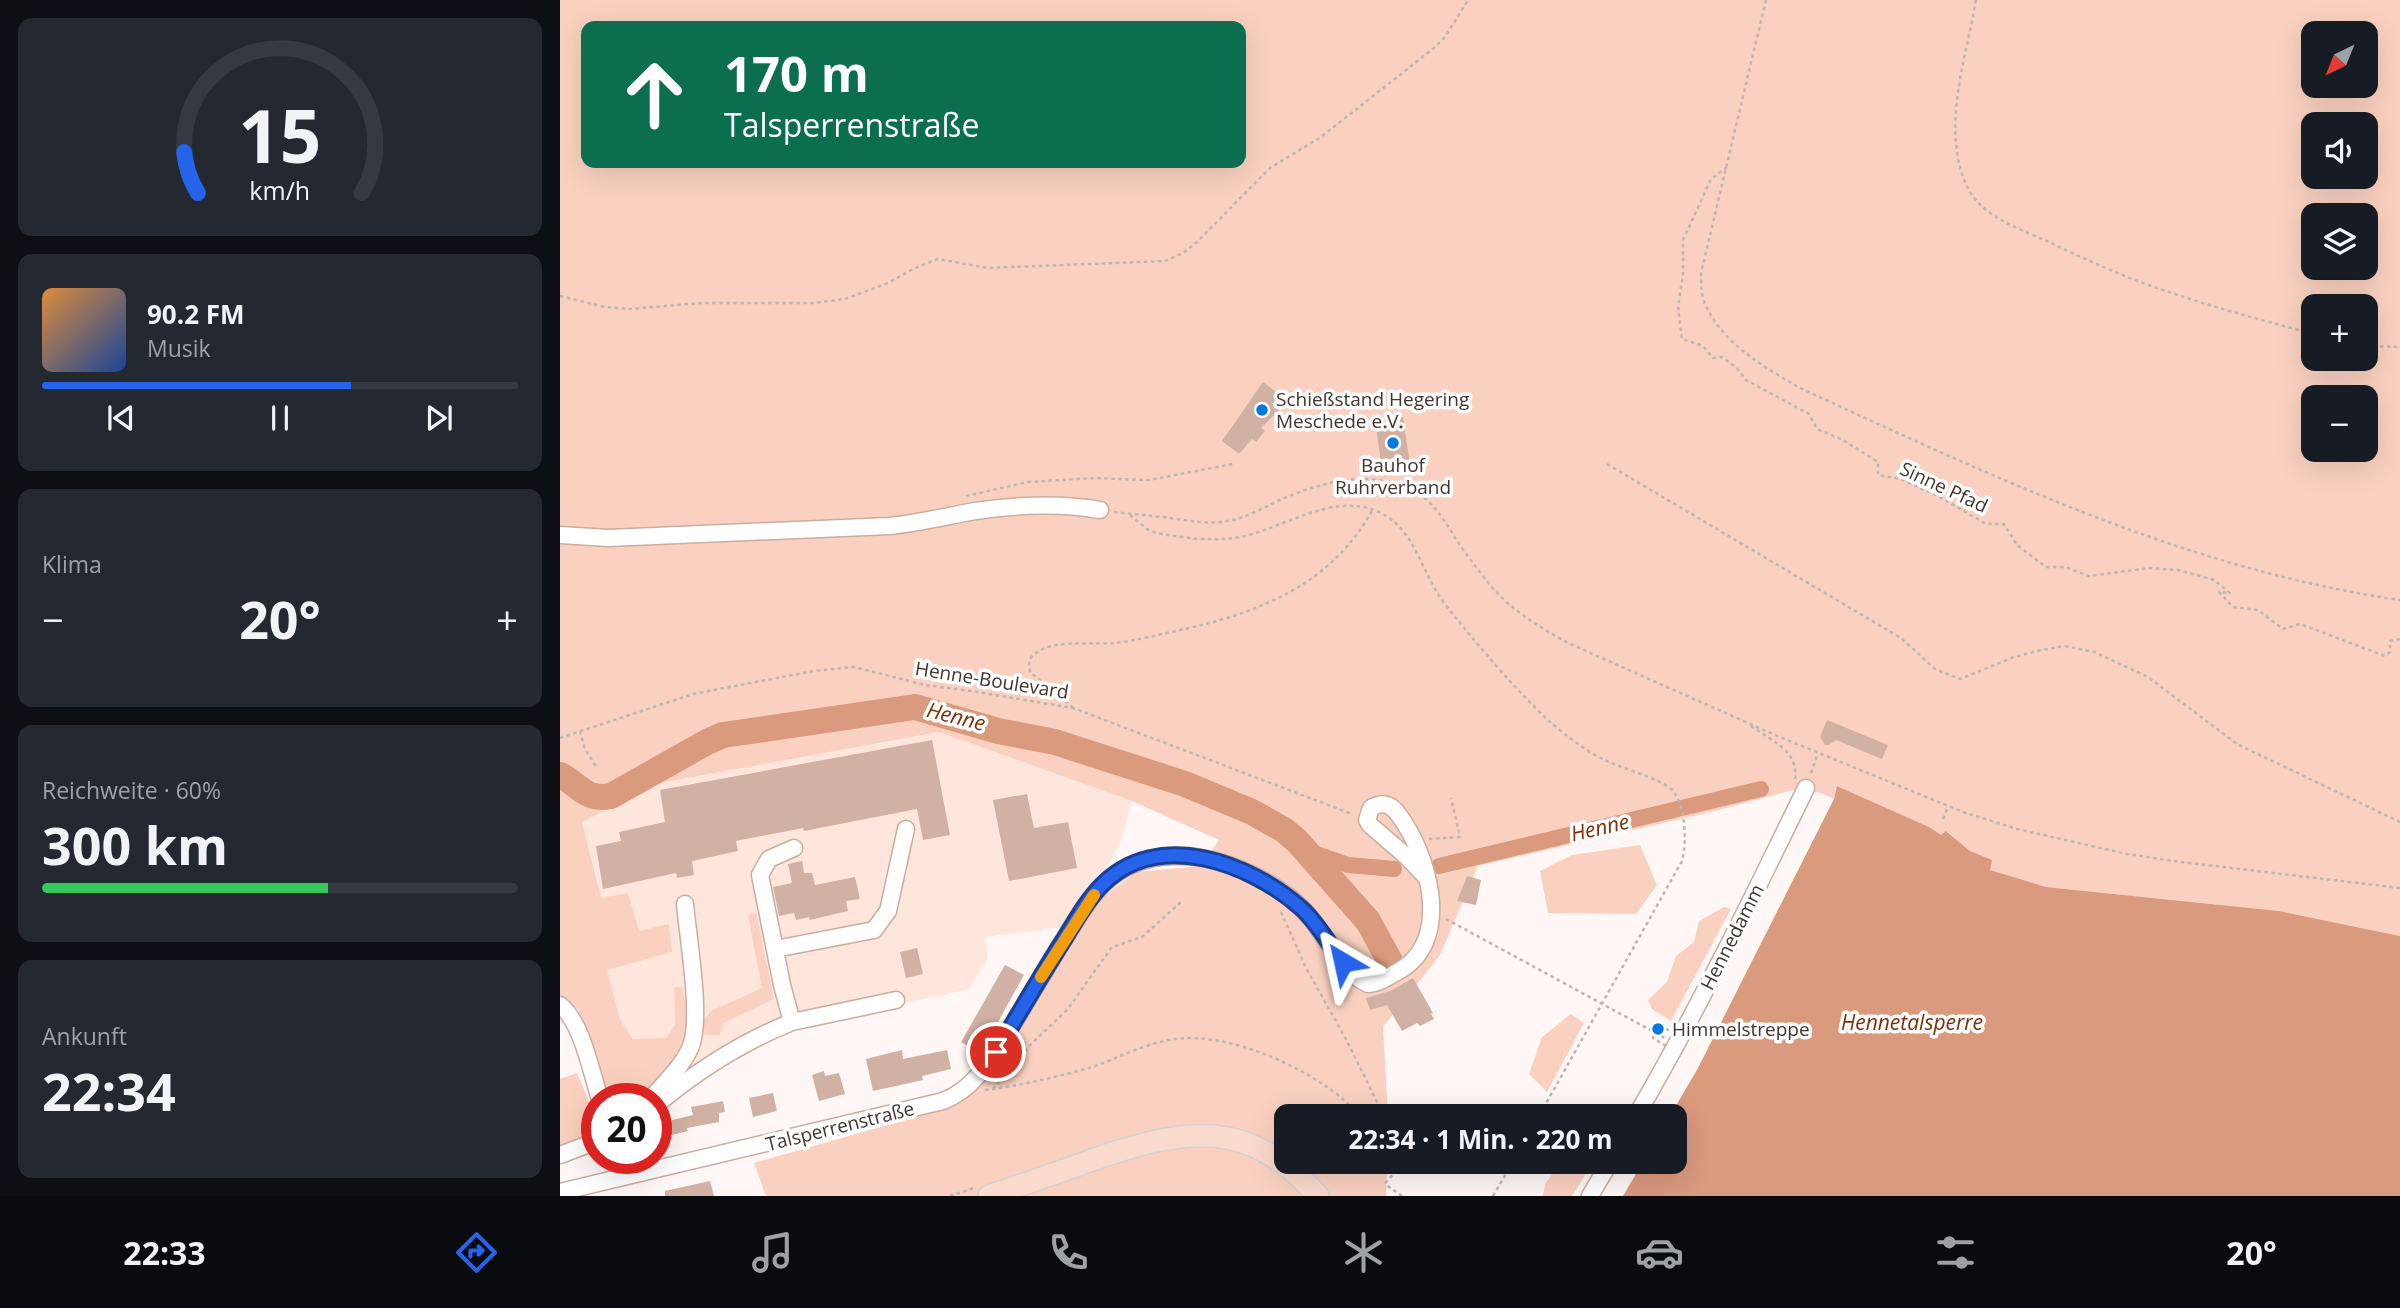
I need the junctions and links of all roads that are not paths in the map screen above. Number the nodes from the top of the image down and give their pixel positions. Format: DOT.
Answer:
graph roads {
  1 [pos="1101,510"];
  2 [pos="560,536"];
  3 [pos="1800,785"];
  4 [pos="906,829"];
  5 [pos="794,848"];
  6 [pos="1426,877"];
  7 [pos="685,904"];
  8 [pos="775,949"];
  9 [pos="896,1000"];
  10 [pos="560,1005"];
  11 [pos="792,1022"];
  12 [pos="595,1083"];
  13 [pos="664,1083"];
  14 [pos="672,1093"];
  15 [pos="1643,1104"];
  16 [pos="581,1147"];
  17 [pos="560,1155"];
  18 [pos="1603,1174"];
  19 [pos="560,1192"];
  20 [pos="989,1196"];
  21 [pos="1318,1196"];
  22 [pos="1590,1196"];
  1 -- 2 [label="street"];
  3 -- 15 [label="street, Hennedamm"];
  4 -- 8 [label="street"];
  5 -- 8 [label="street"];
  6 -- 6 [label="street"];
  6 -- 19 [label="street, Talsperrenstraße"];
  7 -- 13 [label="street"];
  8 -- 11 [label="street"];
  9 -- 11 [label="street"];
  10 -- 12 [label="street"];
  11 -- 14 [label="street"];
  16 -- 17 [label="street"];
  18 -- 22 [label="street"];
  20 -- 21 [label="main road"];
}
